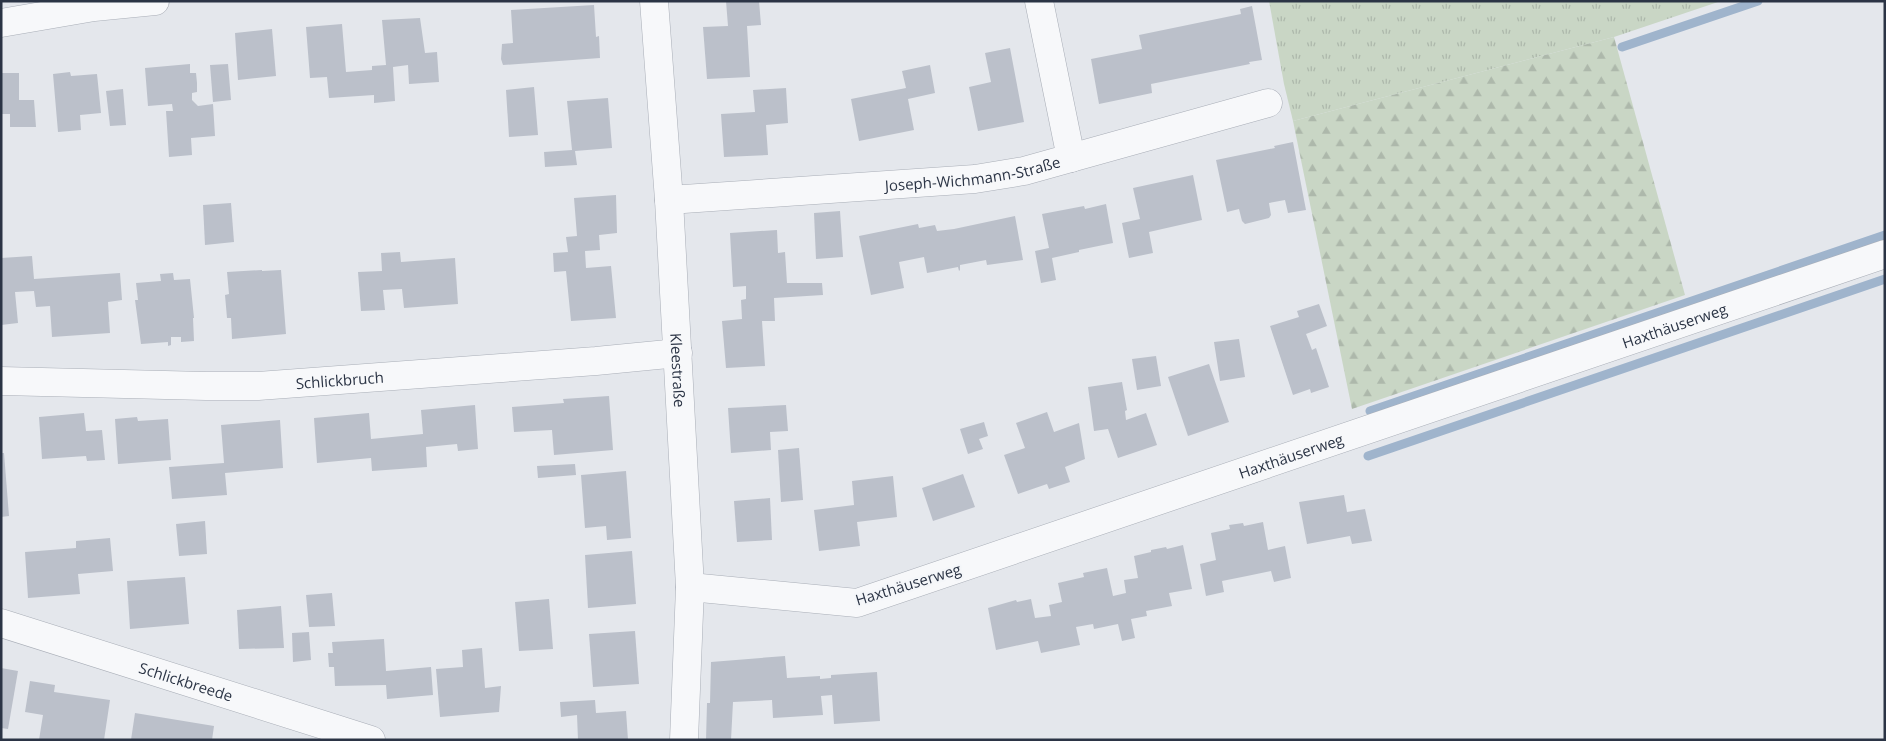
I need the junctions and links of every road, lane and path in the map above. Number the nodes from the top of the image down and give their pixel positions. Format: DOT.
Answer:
graph roads {
  1 [pos="155,1"];
  2 [pos="654,1"];
  3 [pos="1039,1"];
  4 [pos="1,23"];
  5 [pos="1268,103"];
  6 [pos="1071,158"];
  7 [pos="669,200"];
  8 [pos="1885,254"];
  9 [pos="678,353"];
  10 [pos="1,381"];
  11 [pos="690,587"];
  12 [pos="1,623"];
  13 [pos="371,740"];
  14 [pos="684,740"];
  1 -- 4 [label="street"];
  2 -- 7 [label="street, Kleestraße"];
  3 -- 6 [label="street"];
  5 -- 6 [label="street, Joseph-Wichmann-Straße"];
  6 -- 7 [label="street, Joseph-Wichmann-Straße"];
  7 -- 9 [label="street, Kleestraße"];
  8 -- 11 [label="street, Haxthäuserweg"];
  9 -- 10 [label="street, Schlickbruch"];
  9 -- 11 [label="street, Kleestraße"];
  11 -- 14 [label="street, Kleestraße"];
  12 -- 13 [label="street, Schlickbreede"];
}
